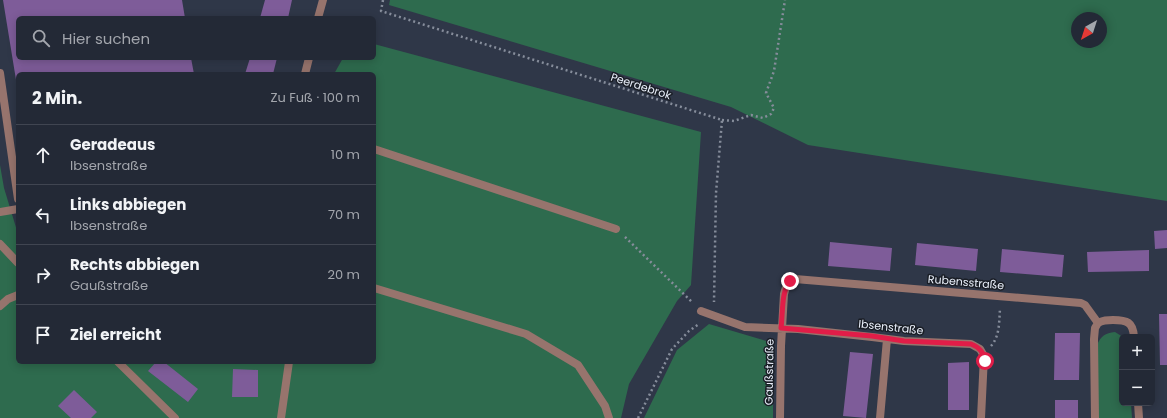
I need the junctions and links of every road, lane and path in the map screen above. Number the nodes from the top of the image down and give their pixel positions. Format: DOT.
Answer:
graph roads {
  1 [pos="323,0"];
  2 [pos="383,0"];
  3 [pos="786,0"];
  4 [pos="319,16"];
  5 [pos="308,60"];
  6 [pos="306,72"];
  7 [pos="0,73"];
  8 [pos="722,120"];
  9 [pos="376,150"];
  10 [pos="16,186"];
  11 [pos="16,209"];
  12 [pos="0,212"];
  13 [pos="616,229"];
  14 [pos="0,244"];
  15 [pos="16,261"];
  16 [pos="790,281"];
  17 [pos="376,289"];
  18 [pos="16,296"];
  19 [pos="1001,296"];
  20 [pos="0,306"];
  21 [pos="700,310"];
  22 [pos="713,314"];
  23 [pos="1098,323"];
  24 [pos="781,328"];
  25 [pos="1133,334"];
  26 [pos="887,340"];
  27 [pos="983,352"];
  28 [pos="120,364"];
  29 [pos="289,364"];
  30 [pos="1138,406"];
  31 [pos="176,418"];
  32 [pos="281,418"];
  33 [pos="609,418"];
  34 [pos="638,418"];
  35 [pos="780,418"];
  36 [pos="880,418"];
  37 [pos="981,418"];
  38 [pos="1095,418"];
  39 [pos="1139,418"];
  1 -- 4 [label="street"];
  2 -- 8 [label="path, Peerdebrok"];
  3 -- 8 [label="path"];
  5 -- 6 [label="street"];
  7 -- 10 [label="street"];
  8 -- 22 [label="path"];
  9 -- 13 [label="street"];
  11 -- 12 [label="street"];
  13 -- 21 [label="path"];
  14 -- 15 [label="street"];
  16 -- 19 [label="street, Rubensstraße"];
  16 -- 24 [label="street, Gaußstraße"];
  17 -- 33 [label="street"];
  18 -- 20 [label="street"];
  19 -- 23 [label="street, Rubensstraße"];
  19 -- 27 [label="path"];
  21 -- 22 [label="street, Ibsenstraße"];
  22 -- 24 [label="street, Ibsenstraße"];
  22 -- 34 [label="path"];
  23 -- 25 [label="street"];
  23 -- 38 [label="street"];
  24 -- 26 [label="street, Ibsenstraße"];
  24 -- 35 [label="street, Gaußstraße"];
  26 -- 27 [label="street, Ibsenstraße"];
  26 -- 36 [label="street"];
  27 -- 37 [label="street"];
  28 -- 31 [label="street"];
  29 -- 32 [label="street"];
  30 -- 39 [label="street"];
}
